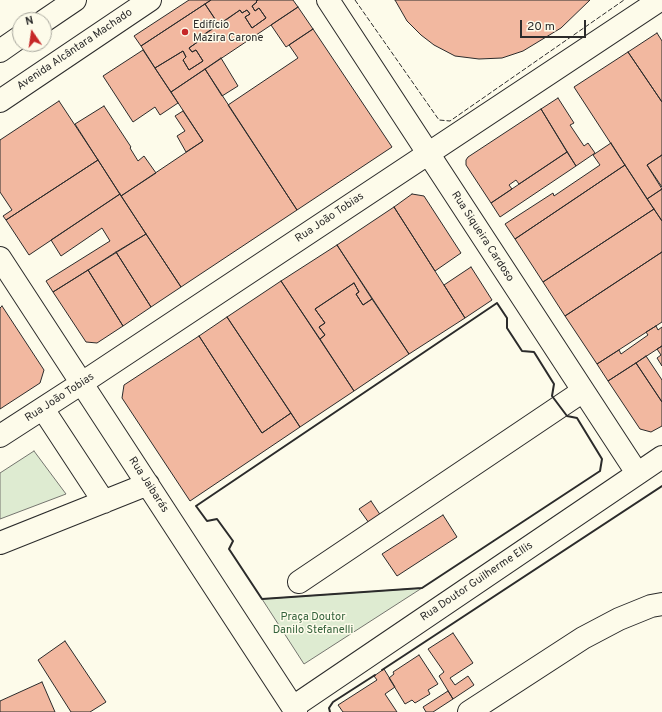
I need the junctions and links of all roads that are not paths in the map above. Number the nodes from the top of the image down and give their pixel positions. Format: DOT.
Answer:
graph roads {
  1 [pos="75,0"];
  2 [pos="150,0"];
  3 [pos="328,0"];
  4 [pos="660,0"];
  5 [pos="52,16"];
  6 [pos="12,43"];
  7 [pos="0,51"];
  8 [pos="0,101"];
  9 [pos="428,153"];
  10 [pos="0,258"];
  11 [pos="82,384"];
  12 [pos="583,391"];
  13 [pos="43,409"];
  14 [pos="0,436"];
  15 [pos="662,457"];
  16 [pos="637,473"];
  17 [pos="148,484"];
  18 [pos="104,502"];
  19 [pos="0,543"];
  20 [pos="299,582"];
  21 [pos="662,604"];
  22 [pos="295,710"];
  23 [pos="470,712"];
  1 -- 5 [label="main road"];
  2 -- 8 [label="main road, Avenida Alcântara Machado"];
  3 -- 9 [label="main road, Rua Siqueira Cardoso"];
  4 -- 9 [label="main road, Rua João Tobias"];
  6 -- 7 [label="main road"];
  9 -- 11 [label="main road, Rua João Tobias"];
  9 -- 12 [label="main road, Rua Siqueira Cardoso"];
  10 -- 11 [label="main road, Rua Jaibarás"];
  11 -- 13 [label="main road, Rua João Tobias"];
  11 -- 17 [label="main road, Rua Jaibarás"];
  12 -- 16 [label="main road, Rua Siqueira Cardoso"];
  12 -- 20 [label="main road"];
  13 -- 14 [label="main road, Rua João Tobias"];
  13 -- 18 [label="main road"];
  15 -- 16 [label="main road, Rua Doutor Guilherme Ellis"];
  16 -- 22 [label="main road, Rua Doutor Guilherme Ellis"];
  17 -- 18 [label="main road"];
  17 -- 22 [label="main road, Rua Jaibarás"];
  18 -- 19 [label="main road"];
  21 -- 23 [label="main road"];
}
